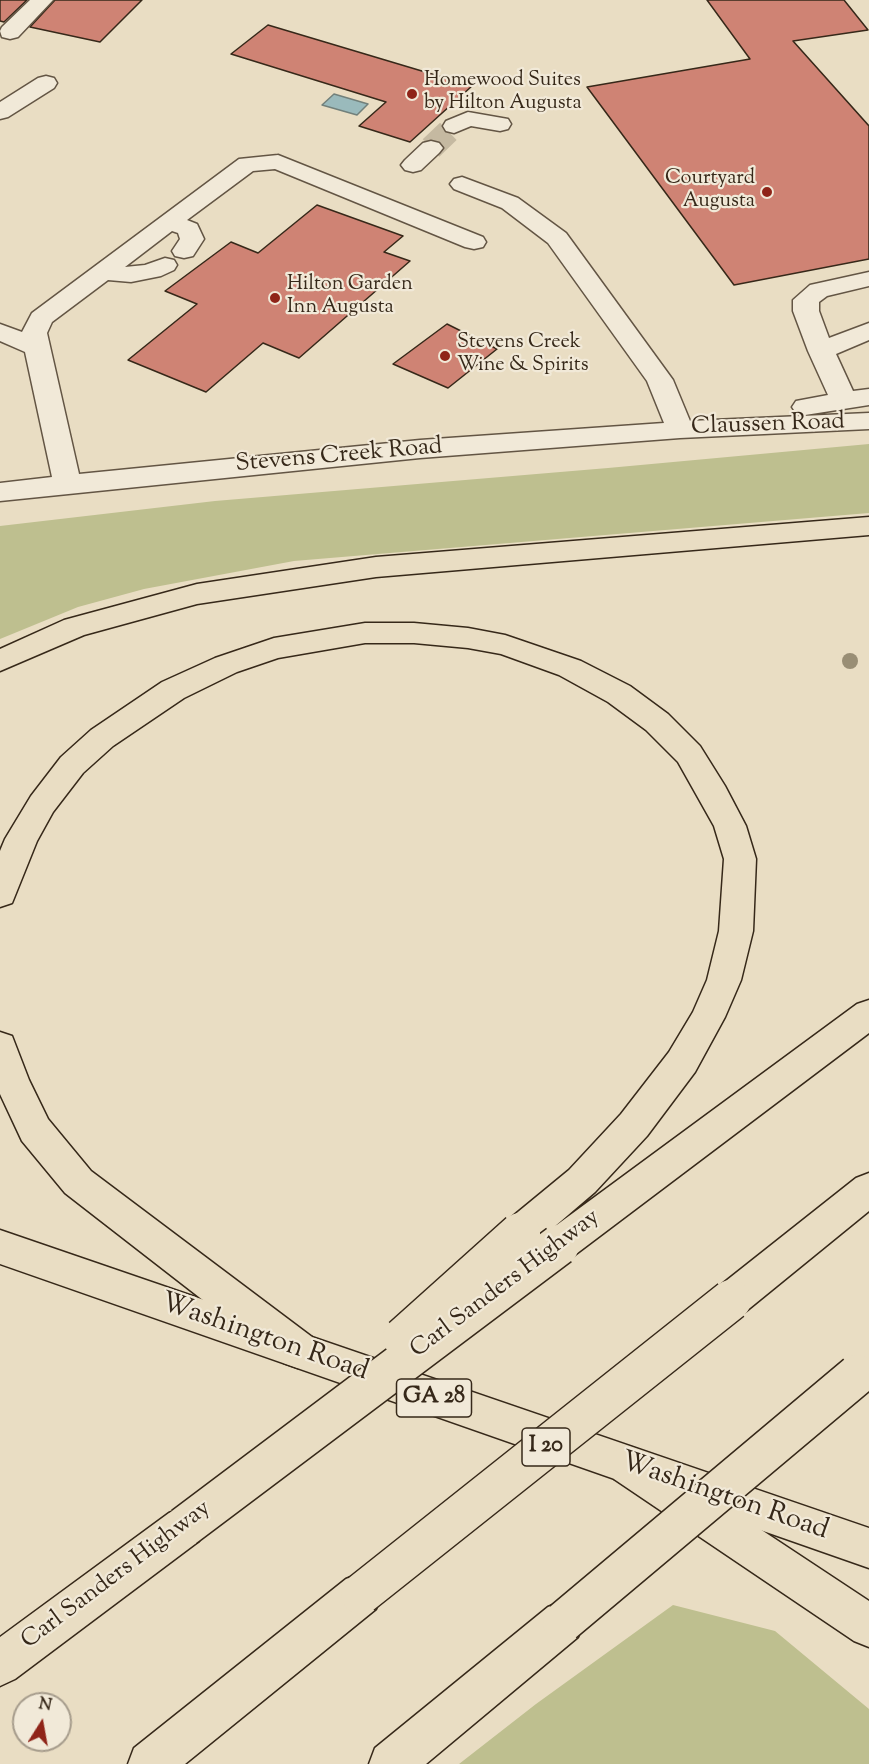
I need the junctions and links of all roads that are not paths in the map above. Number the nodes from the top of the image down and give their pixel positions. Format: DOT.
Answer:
graph roads {
  1 [pos="42,0"];
  2 [pos="10,32"];
  3 [pos="46,83"];
  4 [pos="0,112"];
  5 [pos="501,124"];
  6 [pos="454,126"];
  7 [pos="431,148"];
  8 [pos="413,165"];
  9 [pos="462,184"];
  10 [pos="170,222"];
  11 [pos="474,242"];
  12 [pos="102,272"];
  13 [pos="869,279"];
  14 [pos="869,331"];
  15 [pos="0,332"];
  16 [pos="37,348"];
  17 [pos="820,351"];
  18 [pos="856,399"];
  19 [pos="869,421"];
  20 [pos="680,430"];
  21 [pos="67,484"];
  22 [pos="0,492"];
  23 [pos="869,526"];
  24 [pos="0,661"];
  25 [pos="0,894"];
  26 [pos="869,1014"];
  27 [pos="0,1046"];
  28 [pos="869,1189"];
  29 [pos="0,1247"];
  30 [pos="298,1350"];
  31 [pos="863,1370"];
  32 [pos="628,1465"];
  33 [pos="245,1480"];
  34 [pos="869,1548"];
  35 [pos="869,1626"];
  36 [pos="0,1664"];
  37 [pos="150,1764"];
  38 [pos="391,1764"];
  1 -- 2 [label="street"];
  3 -- 4 [label="street"];
  5 -- 6 [label="street"];
  7 -- 8 [label="street"];
  9 -- 20 [label="street"];
  10 -- 11 [label="street"];
  10 -- 12 [label="street"];
  10 -- 12 [label="street"];
  12 -- 16 [label="street"];
  13 -- 17 [label="street"];
  14 -- 17 [label="street"];
  15 -- 16 [label="street"];
  16 -- 21 [label="street"];
  17 -- 18 [label="street"];
  18 -- 20 [label="street, Claussen Road"];
  19 -- 20 [label="street, Claussen Road"];
  20 -- 21 [label="street, Stevens Creek Road"];
  21 -- 22 [label="street, Stevens Creek Road"];
  23 -- 24 [label="main road"];
  25 -- 33 [label="main road, bridge"];
  26 -- 33 [label="main road, Carl Sanders Highway, bridge"];
  27 -- 30 [label="main road"];
  28 -- 37 [label="main road, I 20, bridge"];
  29 -- 30 [label="main road, Washington Road / GA 28"];
  30 -- 32 [label="main road, Washington Road / GA 28"];
  31 -- 38 [label="main road, bridge"];
  32 -- 34 [label="main road, Washington Road / GA 28"];
  32 -- 35 [label="main road"];
  33 -- 36 [label="main road, Carl Sanders Highway, bridge"];
}
